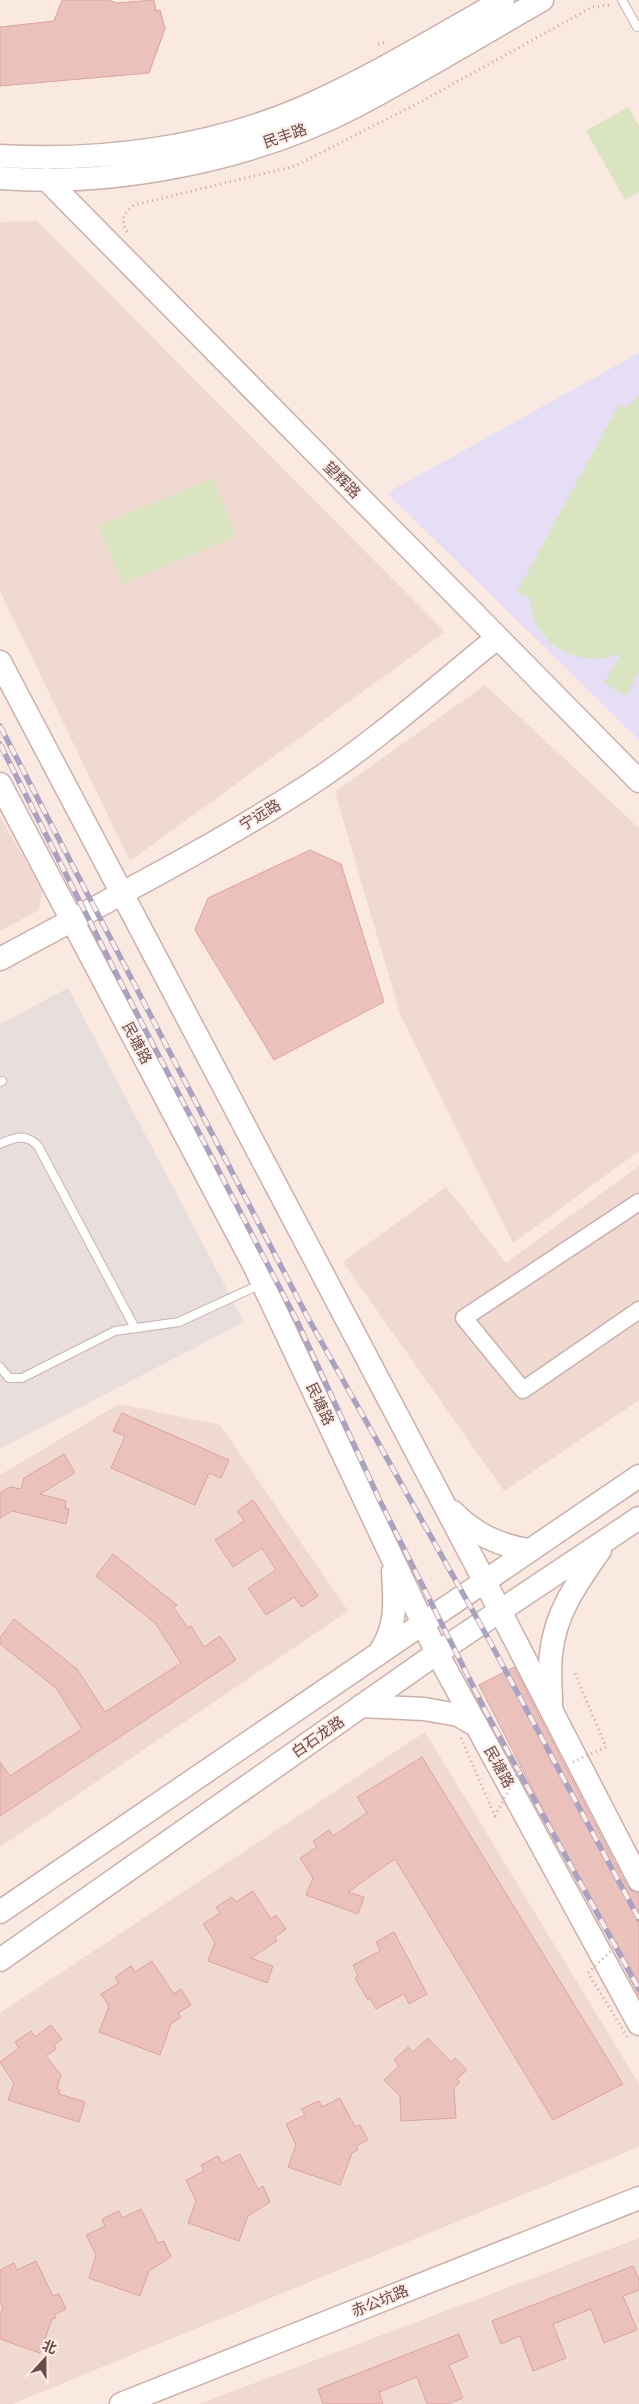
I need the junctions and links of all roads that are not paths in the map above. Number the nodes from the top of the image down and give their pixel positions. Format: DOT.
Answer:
graph roads {
  1 [pos="502,0"];
  2 [pos="542,0"];
  3 [pos="622,0"];
  4 [pos="637,27"];
  5 [pos="0,156"];
  6 [pos="0,178"];
  7 [pos="46,179"];
  8 [pos="497,638"];
  9 [pos="0,662"];
  10 [pos="639,780"];
  11 [pos="0,784"];
  12 [pos="122,894"];
  13 [pos="72,920"];
  14 [pos="0,959"];
  15 [pos="0,1144"];
  16 [pos="639,1202"];
  17 [pos="263,1284"];
  18 [pos="639,1310"];
  19 [pos="135,1328"];
  20 [pos="0,1367"];
  21 [pos="639,1476"];
  22 [pos="444,1502"];
  23 [pos="639,1518"];
  24 [pos="606,1540"];
  25 [pos="528,1550"];
  26 [pos="392,1558"];
  27 [pos="484,1580"];
  28 [pos="499,1612"];
  29 [pos="422,1622"];
  30 [pos="381,1650"];
  31 [pos="437,1653"];
  32 [pos="361,1706"];
  33 [pos="551,1711"];
  34 [pos="469,1732"];
  35 [pos="639,1880"];
  36 [pos="0,1912"];
  37 [pos="0,1960"];
  38 [pos="634,2031"];
  39 [pos="639,2198"];
  40 [pos="121,2404"];
  1 -- 5 [label="main road, 民丰路"];
  2 -- 7 [label="main road, 民丰路"];
  3 -- 4 [label="lane"];
  6 -- 7 [label="main road, 民丰路"];
  7 -- 8 [label="main road, 望辉路"];
  8 -- 10 [label="main road, 望辉路"];
  8 -- 12 [label="main road, 宁远路"];
  9 -- 12 [label="main road"];
  11 -- 13 [label="main road, 民塘路"];
  12 -- 13 [label="main road, 宁远路"];
  12 -- 22 [label="main road"];
  13 -- 14 [label="main road, 宁远路"];
  13 -- 17 [label="main road, 民塘路"];
  15 -- 19 [label="lane"];
  16 -- 18 [label="street"];
  17 -- 19 [label="lane"];
  17 -- 26 [label="main road, 民塘路"];
  19 -- 20 [label="lane"];
  21 -- 25 [label="main road"];
  22 -- 25 [label="main road"];
  22 -- 27 [label="main road"];
  23 -- 24 [label="main road, 白石龙路"];
  24 -- 28 [label="main road, 白石龙路"];
  24 -- 33 [label="main road"];
  25 -- 27 [label="main road"];
  26 -- 29 [label="main road, 民塘路"];
  26 -- 30 [label="main road"];
  27 -- 28 [label="main road"];
  27 -- 29 [label="main road"];
  28 -- 31 [label="main road, 白石龙路"];
  28 -- 33 [label="main road"];
  29 -- 30 [label="main road"];
  29 -- 31 [label="main road, 民塘路"];
  30 -- 36 [label="main road"];
  31 -- 32 [label="main road, 白石龙路"];
  31 -- 34 [label="main road, 民塘路"];
  32 -- 34 [label="main road"];
  32 -- 37 [label="main road, 白石龙路"];
  33 -- 35 [label="main road"];
  34 -- 38 [label="main road, 民塘路"];
  39 -- 40 [label="main road, 赤公坑路"];
}
